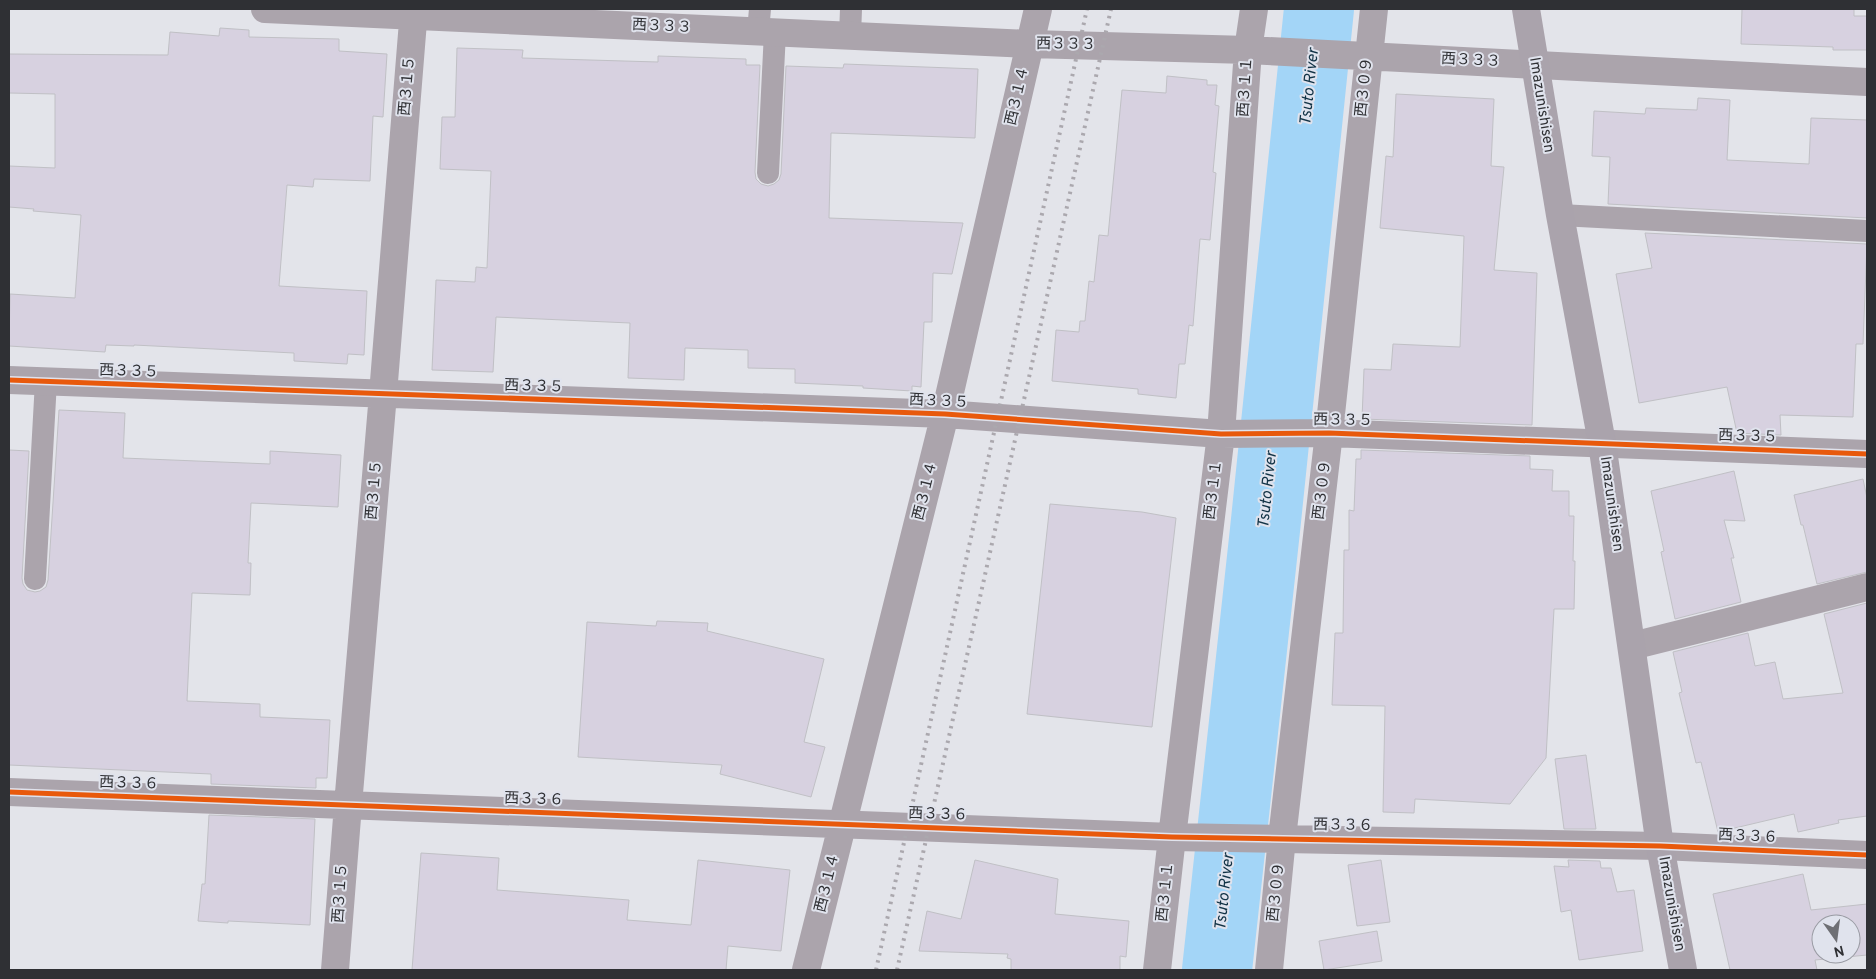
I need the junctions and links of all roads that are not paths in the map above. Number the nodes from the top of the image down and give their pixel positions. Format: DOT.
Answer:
graph roads {
  1 [pos="265,9"];
  2 [pos="850,9"];
  3 [pos="1038,9"];
  4 [pos="1254,9"];
  5 [pos="1374,9"];
  6 [pos="1526,9"];
  7 [pos="413,12"];
  8 [pos="764,24"];
  9 [pos="850,36"];
  10 [pos="1030,44"];
  11 [pos="1248,50"];
  12 [pos="1357,56"];
  13 [pos="1534,64"];
  14 [pos="1867,82"];
  15 [pos="768,172"];
  16 [pos="1560,215"];
  17 [pos="1867,231"];
  18 [pos="9,380"];
  19 [pos="46,381"];
  20 [pos="383,394"];
  21 [pos="945,414"];
  22 [pos="1330,433"];
  23 [pos="1221,434"];
  24 [pos="1602,443"];
  25 [pos="1867,454"];
  26 [pos="35,579"];
  27 [pos="1867,587"];
  28 [pos="1632,646"];
  29 [pos="9,792"];
  30 [pos="348,805"];
  31 [pos="843,824"];
  32 [pos="1172,837"];
  33 [pos="1282,838"];
  34 [pos="1660,846"];
  35 [pos="1867,855"];
  36 [pos="336,970"];
  37 [pos="806,970"];
  38 [pos="1158,970"];
  39 [pos="1269,970"];
  40 [pos="1683,970"];
  1 -- 7 [label="street, 西３３３"];
  2 -- 9 [label="lane"];
  3 -- 10 [label="street, 西３１４"];
  4 -- 11 [label="street, 西３１１"];
  5 -- 12 [label="street, 西３０９"];
  6 -- 13 [label="street, Imazunishisen"];
  7 -- 8 [label="street, 西３３３"];
  7 -- 20 [label="street, 西３１５"];
  8 -- 9 [label="street, 西３３３"];
  8 -- 15 [label="lane"];
  9 -- 10 [label="street, 西３３３"];
  10 -- 11 [label="street, 西３３３"];
  10 -- 21 [label="street, 西３１４"];
  11 -- 12 [label="street, 西３３３"];
  11 -- 23 [label="street, 西３１１"];
  12 -- 13 [label="street, 西３３３"];
  12 -- 22 [label="street, 西３０９"];
  13 -- 14 [label="street, 西３３３"];
  13 -- 16 [label="street, Imazunishisen"];
  16 -- 17 [label="lane"];
  16 -- 24 [label="street, Imazunishisen"];
  18 -- 19 [label="street, 西３３５"];
  19 -- 20 [label="street, 西３３５"];
  19 -- 26 [label="lane"];
  20 -- 21 [label="street, 西３３５"];
  20 -- 30 [label="street, 西３１５"];
  21 -- 23 [label="street, 西３３５"];
  21 -- 31 [label="street, 西３１４"];
  22 -- 23 [label="street, 西３３５"];
  22 -- 24 [label="street, 西３３５"];
  22 -- 33 [label="street, 西３０９"];
  23 -- 32 [label="street, 西３１１"];
  24 -- 25 [label="street, 西３３５"];
  24 -- 28 [label="street, Imazunishisen"];
  27 -- 28 [label="street"];
  28 -- 34 [label="street, Imazunishisen"];
  29 -- 30 [label="street, 西３３６"];
  30 -- 31 [label="street, 西３３６"];
  30 -- 36 [label="street, 西３１５"];
  31 -- 32 [label="street, 西３３６"];
  31 -- 37 [label="street, 西３１４"];
  32 -- 33 [label="street, 西３３６"];
  32 -- 38 [label="street, 西３１１"];
  33 -- 34 [label="street, 西３３６"];
  33 -- 39 [label="street, 西３０９"];
  34 -- 35 [label="street, 西３３６"];
  34 -- 40 [label="street, Imazunishisen"];
}
